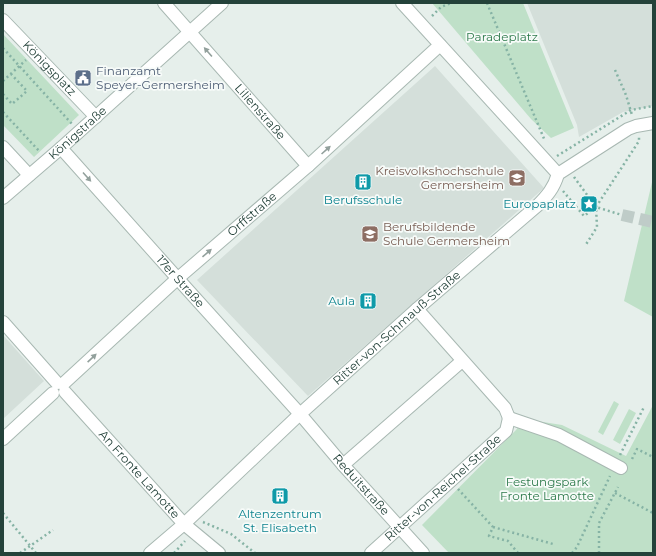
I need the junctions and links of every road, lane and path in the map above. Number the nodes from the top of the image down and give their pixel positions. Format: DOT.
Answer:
graph roads {
  1 [pos="164,3"];
  2 [pos="222,3"];
  3 [pos="402,3"];
  4 [pos="451,3"];
  5 [pos="487,3"];
  6 [pos="432,16"];
  7 [pos="3,20"];
  8 [pos="190,32"];
  9 [pos="440,46"];
  10 [pos="3,48"];
  11 [pos="34,52"];
  12 [pos="19,66"];
  13 [pos="615,70"];
  14 [pos="11,74"];
  15 [pos="3,81"];
  16 [pos="3,94"];
  17 [pos="653,106"];
  18 [pos="631,110"];
  19 [pos="3,112"];
  20 [pos="96,116"];
  21 [pos="653,123"];
  22 [pos="636,126"];
  23 [pos="80,131"];
  24 [pos="547,145"];
  25 [pos="3,147"];
  26 [pos="61,148"];
  27 [pos="556,156"];
  28 [pos="47,160"];
  29 [pos="308,166"];
  30 [pos="558,174"];
  31 [pos="29,175"];
  32 [pos="576,178"];
  33 [pos="562,190"];
  34 [pos="3,198"];
  35 [pos="596,207"];
  36 [pos="622,215"];
  37 [pos="585,246"];
  38 [pos="177,279"];
  39 [pos="417,309"];
  40 [pos="3,322"];
  41 [pos="462,361"];
  42 [pos="60,388"];
  43 [pos="644,407"];
  44 [pos="300,414"];
  45 [pos="509,418"];
  46 [pos="3,439"];
  47 [pos="653,457"];
  48 [pos="632,459"];
  49 [pos="343,465"];
  50 [pos="616,467"];
  51 [pos="451,481"];
  52 [pos="618,487"];
  53 [pos="615,493"];
  54 [pos="3,513"];
  55 [pos="653,513"];
  56 [pos="188,520"];
  57 [pos="400,527"];
  58 [pos="493,527"];
  59 [pos="53,530"];
  60 [pos="194,532"];
  61 [pos="553,544"];
  62 [pos="30,546"];
  63 [pos="20,553"];
  64 [pos="36,553"];
  65 [pos="150,553"];
  66 [pos="174,553"];
  67 [pos="219,553"];
  68 [pos="255,553"];
  69 [pos="371,553"];
  70 [pos="423,553"];
  71 [pos="518,553"];
  72 [pos="572,553"];
  73 [pos="599,553"];
  1 -- 8 [label="street, Lilienstraße"];
  2 -- 8 [label="street, Königstraße"];
  3 -- 9 [label="street"];
  4 -- 6 [label="path"];
  5 -- 24 [label="path"];
  7 -- 11 [label="street, Königsplatz"];
  8 -- 20 [label="street, Königstraße"];
  29 -- 8 [label="street, Lilienstraße, one-way"];
  29 -- 9 [label="street, Orffstraße, one-way"];
  9 -- 30 [label="street"];
  10 -- 12 [label="path"];
  11 -- 12 [label="path"];
  11 -- 20 [label="street, Königsplatz"];
  12 -- 14 [label="path"];
  12 -- 23 [label="path"];
  13 -- 18 [label="path"];
  14 -- 15 [label="path"];
  14 -- 16 [label="path"];
  17 -- 18 [label="path"];
  18 -- 22 [label="path"];
  18 -- 27 [label="path"];
  19 -- 28 [label="path"];
  20 -- 23 [label="street, Königstraße"];
  21 -- 22 [label="street"];
  22 -- 30 [label="street"];
  22 -- 35 [label="path"];
  23 -- 26 [label="street, Königstraße"];
  25 -- 31 [label="street"];
  26 -- 28 [label="street, Königstraße"];
  26 -- 38 [label="street, 17er Straße, one-way"];
  28 -- 31 [label="street, Königstraße"];
  38 -- 29 [label="street, Orffstraße, one-way"];
  30 -- 39 [label="street, Ritter-von-Schmauß-Straße"];
  31 -- 34 [label="street, Königstraße"];
  32 -- 35 [label="path"];
  33 -- 35 [label="path"];
  35 -- 36 [label="path"];
  35 -- 37 [label="path"];
  42 -- 38 [label="street, Orffstraße, one-way"];
  38 -- 44 [label="street, 17er Straße"];
  39 -- 41 [label="street"];
  39 -- 44 [label="street, Ritter-von-Schmauß-Straße"];
  40 -- 42 [label="street, An Fronte Lamotte"];
  41 -- 45 [label="street"];
  41 -- 49 [label="street"];
  42 -- 46 [label="street, Orffstraße"];
  42 -- 56 [label="street, An Fronte Lamotte"];
  43 -- 50 [label="path"];
  44 -- 49 [label="street, Reduitstraße"];
  44 -- 56 [label="street, Ritter-von-Schmauß-Straße"];
  45 -- 50 [label="street"];
  45 -- 51 [label="street, Ritter-von-Reichel-Straße"];
  47 -- 48 [label="path"];
  49 -- 57 [label="street, Reduitstraße"];
  50 -- 72 [label="path"];
  51 -- 57 [label="street, Ritter-von-Reichel-Straße"];
  51 -- 58 [label="path"];
  52 -- 53 [label="path"];
  53 -- 55 [label="path"];
  53 -- 73 [label="path"];
  54 -- 62 [label="path"];
  56 -- 60 [label="street, An Fronte Lamotte"];
  56 -- 65 [label="street, Ritter-von-Schmauß-Straße"];
  56 -- 68 [label="path"];
  57 -- 69 [label="street, Ritter-von-Reichel-Straße"];
  57 -- 70 [label="street, Reduitstraße"];
  58 -- 61 [label="path"];
  58 -- 71 [label="path"];
  59 -- 62 [label="path"];
  60 -- 66 [label="path"];
  60 -- 67 [label="street, An Fronte Lamotte"];
  62 -- 63 [label="path"];
  62 -- 64 [label="path"];
}
